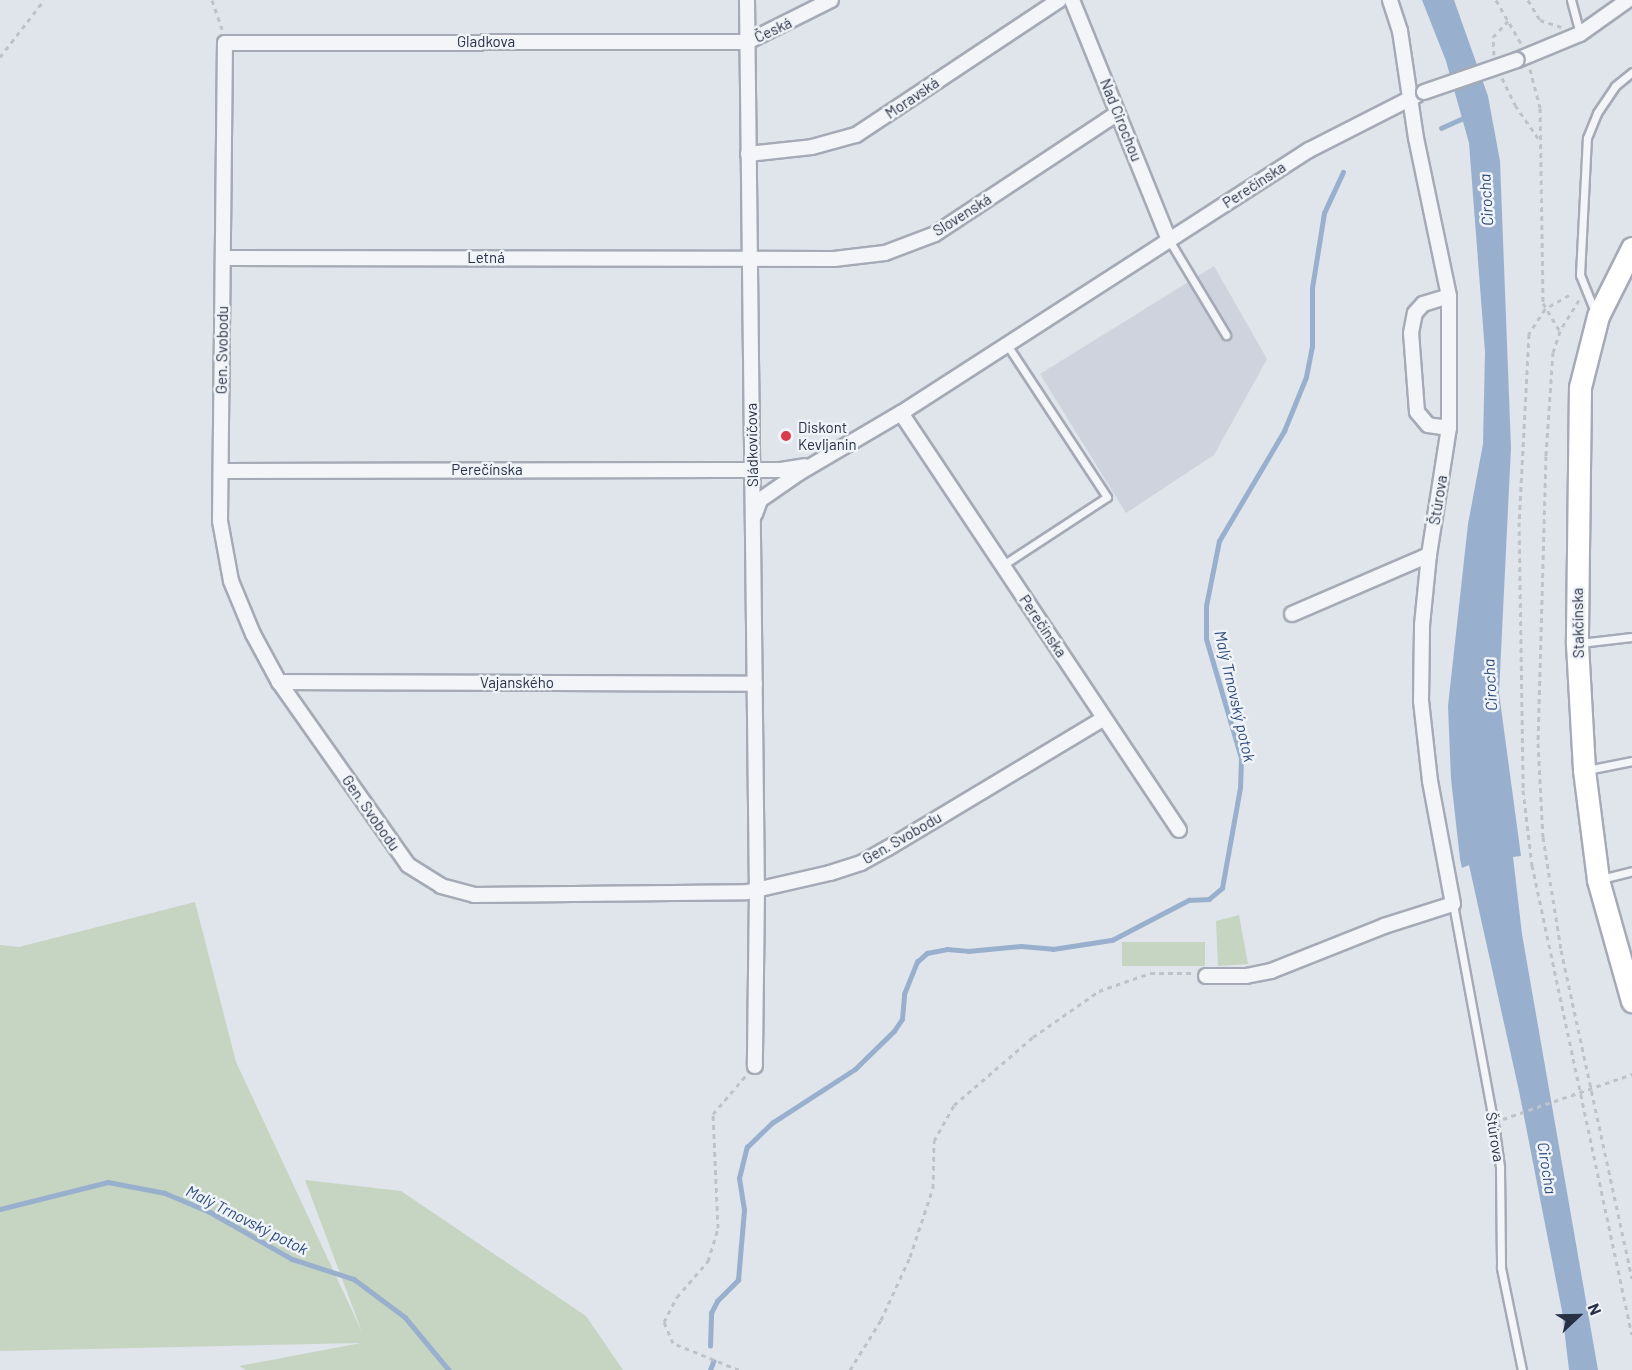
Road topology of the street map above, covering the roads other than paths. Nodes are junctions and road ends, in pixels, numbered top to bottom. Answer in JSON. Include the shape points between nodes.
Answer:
{"nodes":[{"id":1,"x":747,"y":0,"type":"edge"},
{"id":2,"x":831,"y":0,"type":"edge"},
{"id":3,"x":1059,"y":0,"type":"edge"},
{"id":4,"x":1072,"y":0,"type":"edge"},
{"id":5,"x":1390,"y":0,"type":"edge"},
{"id":6,"x":1570,"y":0,"type":"edge"},
{"id":7,"x":1628,"y":0,"type":"edge"},
{"id":8,"x":1580,"y":34,"type":"junction"},
{"id":9,"x":747,"y":42,"type":"junction"},
{"id":10,"x":225,"y":43,"type":"joint"},
{"id":11,"x":1632,"y":72,"type":"edge"},
{"id":12,"x":1410,"y":98,"type":"junction"},
{"id":13,"x":1118,"y":113,"type":"junction"},
{"id":14,"x":748,"y":154,"type":"junction"},
{"id":15,"x":1169,"y":240,"type":"junction"},
{"id":16,"x":1632,"y":248,"type":"edge"},
{"id":17,"x":223,"y":258,"type":"junction"},
{"id":18,"x":750,"y":258,"type":"junction"},
{"id":19,"x":1449,"y":296,"type":"junction"},
{"id":20,"x":1598,"y":316,"type":"junction"},
{"id":21,"x":1226,"y":335,"type":"dead end"},
{"id":22,"x":1007,"y":345,"type":"junction"},
{"id":23,"x":901,"y":413,"type":"junction"},
{"id":24,"x":1449,"y":428,"type":"junction"},
{"id":25,"x":752,"y":450,"type":"junction"},
{"id":26,"x":825,"y":461,"type":"junction"},
{"id":27,"x":752,"y":468,"type":"junction"},
{"id":28,"x":768,"y":469,"type":"junction"},
{"id":29,"x":221,"y":471,"type":"junction"},
{"id":30,"x":798,"y":482,"type":"junction"},
{"id":31,"x":777,"y":488,"type":"junction"},
{"id":32,"x":753,"y":519,"type":"junction"},
{"id":33,"x":1429,"y":555,"type":"junction"},
{"id":34,"x":1003,"y":566,"type":"junction"},
{"id":35,"x":1292,"y":614,"type":"dead end"},
{"id":36,"x":1632,"y":637,"type":"edge"},
{"id":37,"x":1578,"y":643,"type":"junction"},
{"id":38,"x":279,"y":682,"type":"junction"},
{"id":39,"x":755,"y":684,"type":"junction"},
{"id":40,"x":1104,"y":718,"type":"junction"},
{"id":41,"x":1632,"y":761,"type":"edge"},
{"id":42,"x":1584,"y":770,"type":"junction"},
{"id":43,"x":1179,"y":830,"type":"dead end"},
{"id":44,"x":1632,"y":871,"type":"edge"},
{"id":45,"x":1598,"y":880,"type":"junction"},
{"id":46,"x":757,"y":890,"type":"junction"},
{"id":47,"x":1453,"y":904,"type":"junction"},
{"id":48,"x":1206,"y":976,"type":"road end"},
{"id":49,"x":1632,"y":1001,"type":"edge"},
{"id":50,"x":755,"y":1066,"type":"road end"},
{"id":51,"x":1522,"y":1370,"type":"edge"}],
"edges":[{"from":1,"to":9,"type":"street","name":"Sládkovičova"},
{"from":2,"to":9,"type":"street","name":"Česká"},
{"from":3,"to":14,"type":"street","name":"Moravská","via":[[856,135],[813,147]]},
{"from":4,"to":13,"type":"street","name":"Nad Cirochou"},
{"from":5,"to":12,"type":"street","name":"Štúrova","via":[[1400,31]]},
{"from":6,"to":8,"type":"lane"},
{"from":7,"to":8,"type":"street","name":"Perečínska"},
{"from":8,"to":12,"type":"street","name":"Perečínska","bridge":true},
{"from":9,"to":10,"type":"street","name":"Gladkova"},
{"from":9,"to":14,"type":"street","name":"Sládkovičova"},
{"from":10,"to":17,"type":"street","name":"Gen. Svobodu"},
{"from":11,"to":20,"type":"lane","via":[[1615,86],[1597,113],[1587,138],[1580,275]]},
{"from":12,"to":15,"type":"street","name":"Perečínska","via":[[1309,150]]},
{"from":12,"to":19,"type":"street","name":"Štúrova"},
{"from":13,"to":15,"type":"street","name":"Nad Cirochou"},
{"from":13,"to":18,"type":"street","name":"Slovenská","via":[[935,234],[885,253],[834,259]]},
{"from":14,"to":18,"type":"street","name":"Sládkovičova"},
{"from":15,"to":21,"type":"lane"},
{"from":15,"to":22,"type":"street","name":"Perečínska"},
{"from":16,"to":20,"type":"main road","name":"Stakčínska"},
{"from":17,"to":18,"type":"street","name":"Letná"},
{"from":17,"to":29,"type":"street","name":"Gen. Svobodu"},
{"from":18,"to":25,"type":"street","name":"Sládkovičova"},
{"from":19,"to":24,"type":"street","name":"Štúrova"},
{"from":19,"to":24,"type":"street","via":[[1423,304],[1415,313],[1411,333],[1417,412],[1428,425]]},
{"from":20,"to":37,"type":"main road","name":"Stakčínska","via":[[1580,387]]},
{"from":22,"to":23,"type":"street","name":"Perečínska"},
{"from":22,"to":34,"type":"lane","via":[[1107,497]]},
{"from":23,"to":26,"type":"street","name":"Perečínska"},
{"from":23,"to":34,"type":"street","name":"Perečínska"},
{"from":24,"to":33,"type":"street","name":"Štúrova"},
{"from":25,"to":27,"type":"street","name":"Sládkovičova"},
{"from":25,"to":28,"type":"street","via":[[759,465]]},
{"from":26,"to":28,"type":"street","name":"Perečínska","via":[[795,469]]},
{"from":26,"to":30,"type":"street","name":"Perečínska"},
{"from":26,"to":31,"type":"street","name":"Perečínska"},
{"from":27,"to":28,"type":"street","name":"Perečínska"},
{"from":27,"to":29,"type":"street","name":"Perečínska"},
{"from":27,"to":31,"type":"street","via":[[758,481]]},
{"from":27,"to":32,"type":"street","name":"Sládkovičova"},
{"from":29,"to":38,"type":"street","name":"Gen. Svobodu","via":[[220,521],[231,581]]},
{"from":30,"to":31,"type":"street","name":"Perečínska"},
{"from":30,"to":32,"type":"street","name":"Perečínska","via":[[771,499]]},
{"from":31,"to":32,"type":"street","name":"Perečínska","via":[[760,500]]},
{"from":32,"to":39,"type":"street","name":"Sládkovičova"},
{"from":33,"to":35,"type":"street"},
{"from":33,"to":47,"type":"street","name":"Štúrova","via":[[1422,625],[1421,701],[1430,780]]},
{"from":34,"to":40,"type":"street","name":"Perečínska"},
{"from":36,"to":37,"type":"lane"},
{"from":37,"to":42,"type":"main road","name":"Stakčínska"},
{"from":38,"to":39,"type":"street","name":"Vajanského"},
{"from":38,"to":46,"type":"street","name":"Gen. Svobodu","via":[[408,865],[441,886],[474,895],[520,896]]},
{"from":39,"to":46,"type":"street","name":"Sládkovičova"},
{"from":40,"to":43,"type":"street","name":"Perečínska"},
{"from":40,"to":46,"type":"street","name":"Gen. Svobodu","via":[[861,863]]},
{"from":41,"to":42,"type":"lane"},
{"from":42,"to":45,"type":"main road","name":"Stakčínska"},
{"from":44,"to":45,"type":"lane"},
{"from":45,"to":49,"type":"main road","name":"Stakčínska"},
{"from":46,"to":50,"type":"street","name":"Sládkovičova"},
{"from":47,"to":48,"type":"street","via":[[1384,926],[1271,971],[1246,976]]},
{"from":47,"to":51,"type":"lane","name":"Štúrova","via":[[1500,1168],[1501,1268]]}]}
